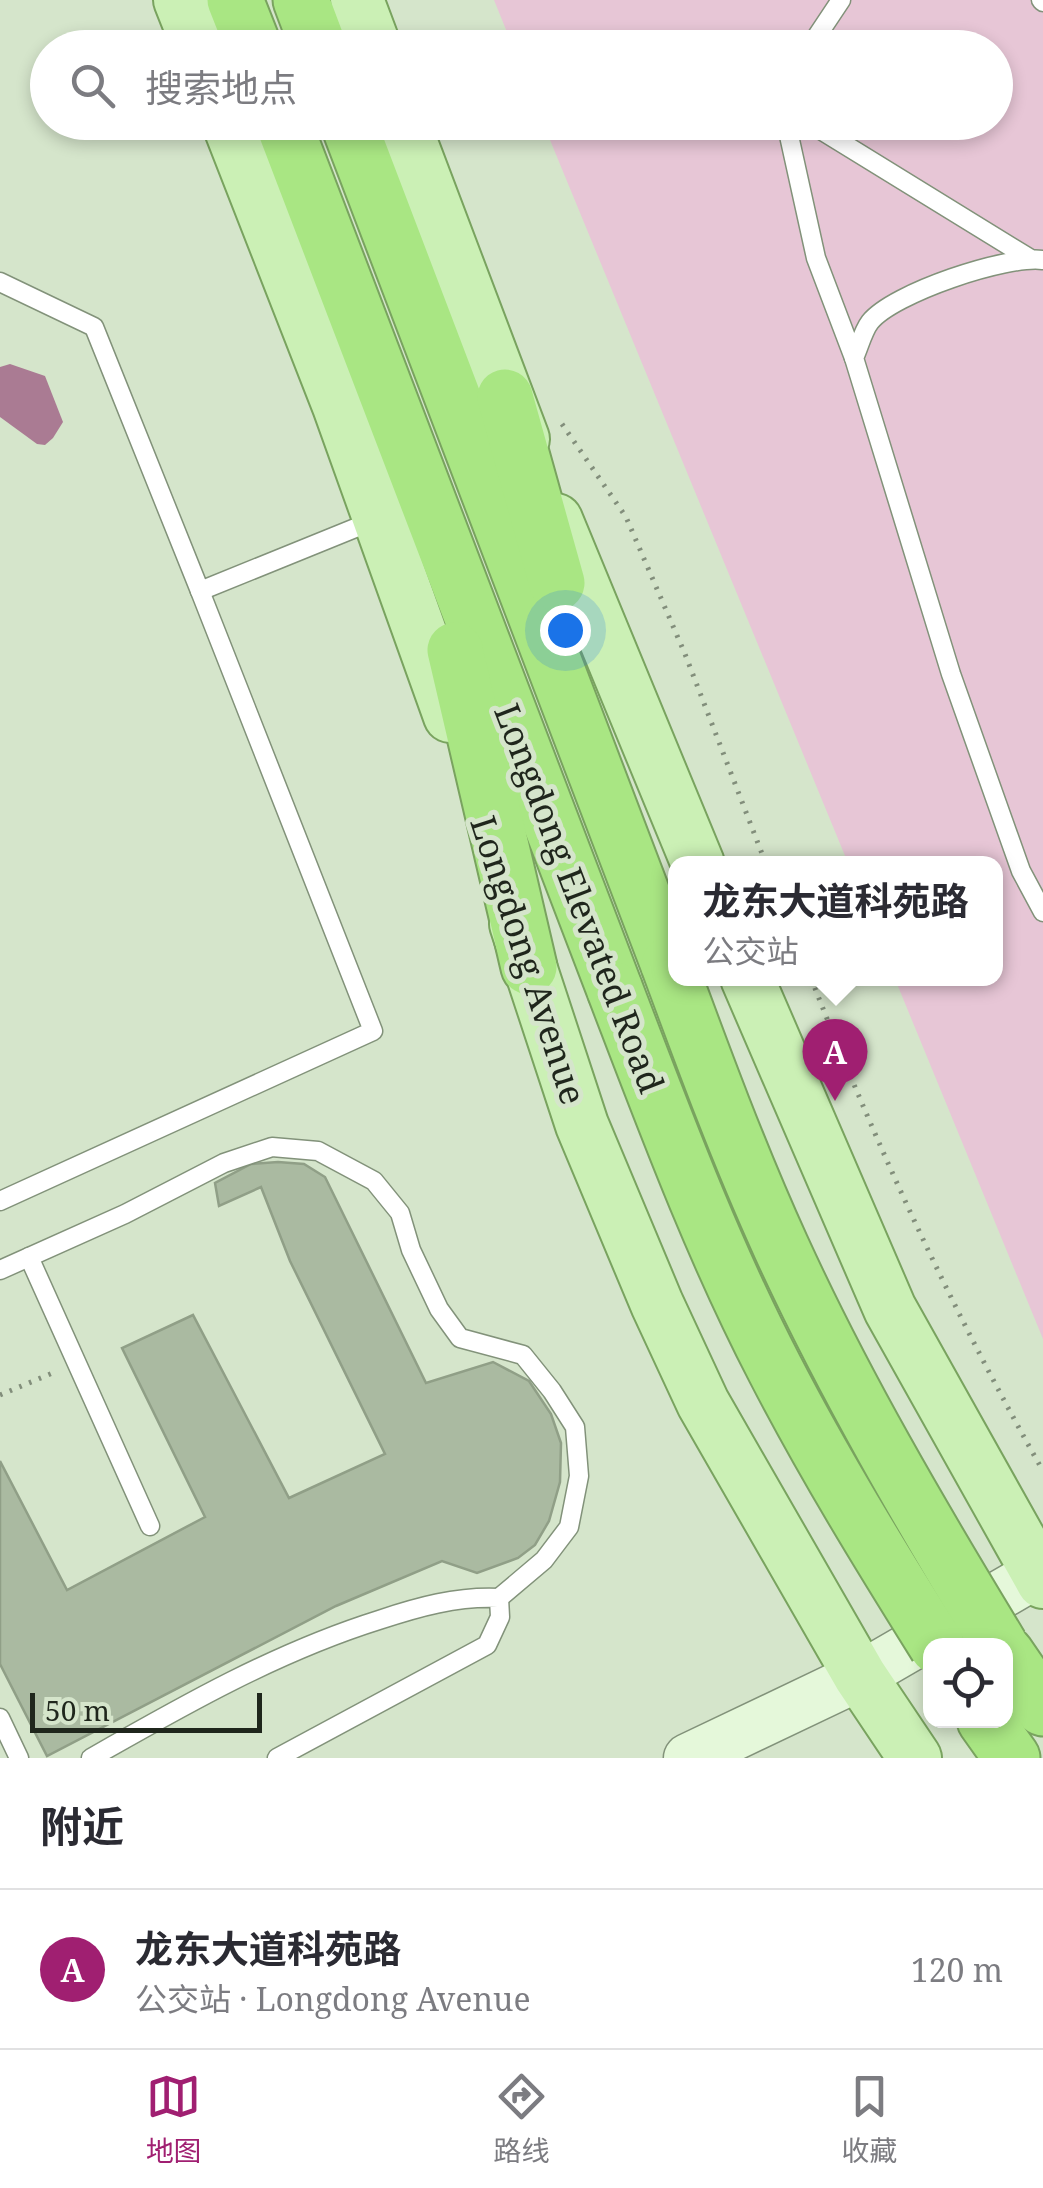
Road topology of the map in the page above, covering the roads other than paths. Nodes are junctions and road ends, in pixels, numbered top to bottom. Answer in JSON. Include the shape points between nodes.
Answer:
{"nodes":[{"id":1,"x":180,"y":0,"type":"edge"},
{"id":2,"x":236,"y":0,"type":"edge"},
{"id":3,"x":301,"y":0,"type":"edge"},
{"id":4,"x":357,"y":0,"type":"edge"},
{"id":5,"x":841,"y":0,"type":"edge"},
{"id":6,"x":192,"y":30,"type":"edge"},
{"id":7,"x":247,"y":30,"type":"edge"},
{"id":8,"x":312,"y":30,"type":"edge"},
{"id":9,"x":368,"y":30,"type":"edge"},
{"id":10,"x":821,"y":30,"type":"edge"},
{"id":11,"x":235,"y":140,"type":"edge"},
{"id":12,"x":290,"y":140,"type":"edge"},
{"id":13,"x":355,"y":140,"type":"edge"},
{"id":14,"x":410,"y":140,"type":"edge"},
{"id":15,"x":790,"y":140,"type":"edge"},
{"id":16,"x":838,"y":140,"type":"edge"},
{"id":17,"x":1036,"y":259,"type":"edge"},
{"id":18,"x":0,"y":282,"type":"edge"},
{"id":19,"x":854,"y":358,"type":"junction"},
{"id":20,"x":506,"y":397,"type":"junction"},
{"id":21,"x":405,"y":438,"type":"junction"},
{"id":22,"x":380,"y":518,"type":"junction"},
{"id":23,"x":200,"y":591,"type":"junction"},
{"id":24,"x":695,"y":856,"type":"edge"},
{"id":25,"x":645,"y":904,"type":"junction"},
{"id":26,"x":1043,"y":912,"type":"edge"},
{"id":27,"x":668,"y":962,"type":"edge"},
{"id":28,"x":530,"y":967,"type":"junction"},
{"id":29,"x":677,"y":986,"type":"edge"},
{"id":30,"x":750,"y":986,"type":"edge"},
{"id":31,"x":0,"y":1201,"type":"edge"},
{"id":32,"x":29,"y":1257,"type":"junction"},
{"id":33,"x":0,"y":1270,"type":"edge"},
{"id":34,"x":150,"y":1526,"type":"dead end"},
{"id":35,"x":1041,"y":1576,"type":"edge"},
{"id":36,"x":498,"y":1598,"type":"junction"},
{"id":37,"x":932,"y":1638,"type":"edge"},
{"id":38,"x":995,"y":1638,"type":"edge"},
{"id":39,"x":1013,"y":1664,"type":"edge"},
{"id":40,"x":860,"y":1676,"type":"junction"},
{"id":41,"x":1043,"y":1708,"type":"edge"},
{"id":42,"x":0,"y":1718,"type":"edge"},
{"id":43,"x":991,"y":1728,"type":"edge"},
{"id":44,"x":19,"y":1758,"type":"edge"},
{"id":45,"x":91,"y":1758,"type":"edge"},
{"id":46,"x":277,"y":1758,"type":"edge"},
{"id":47,"x":688,"y":1758,"type":"edge"},
{"id":48,"x":915,"y":1758,"type":"edge"},
{"id":49,"x":1012,"y":1758,"type":"edge"}],
"edges":[{"from":1,"to":6,"type":"main road"},
{"from":2,"to":7,"type":"highway"},
{"from":3,"to":8,"type":"highway"},
{"from":4,"to":9,"type":"main road"},
{"from":5,"to":10,"type":"lane"},
{"from":11,"to":22,"type":"main road","name":"Longdong Avenue"},
{"from":12,"to":21,"type":"highway","name":"Longdong Elevated Road"},
{"from":13,"to":25,"type":"highway","name":"Longdong Elevated Road"},
{"from":14,"to":20,"type":"main road"},
{"from":15,"to":19,"type":"lane","via":[[816,258]]},
{"from":16,"to":17,"type":"lane"},
{"from":17,"to":19,"type":"lane","via":[[976,270],[906,296],[870,322]]},
{"from":18,"to":23,"type":"lane","via":[[94,327]]},
{"from":19,"to":26,"type":"lane","via":[[951,674],[1021,871]]},
{"from":20,"to":24,"type":"main road"},
{"from":20,"to":25,"type":"highway"},
{"from":21,"to":28,"type":"highway"},
{"from":21,"to":37,"type":"highway","name":"Longdong Elevated Road","bridge":true,"via":[[729,1272],[822,1457]]},
{"from":22,"to":23,"type":"lane"},
{"from":22,"to":28,"type":"main road","name":"Longdong Avenue"},
{"from":23,"to":31,"type":"lane","via":[[372,1031]]},
{"from":25,"to":27,"type":"highway","name":"Longdong Elevated Road","bridge":true},
{"from":28,"to":40,"type":"main road","name":"Longdong Avenue","via":[[582,1124],[657,1304],[745,1480]]},
{"from":29,"to":38,"type":"highway","name":"Longdong Elevated Road","bridge":true,"via":[[779,1244],[826,1342]]},
{"from":30,"to":35,"type":"main road","via":[[890,1310]]},
{"from":32,"to":33,"type":"lane"},
{"from":32,"to":34,"type":"lane"},
{"from":32,"to":36,"type":"lane","via":[[224,1163],[272,1147],[318,1151],[374,1180],[400,1213],[439,1309],[460,1338],[523,1355],[575,1427],[579,1476],[568,1527],[544,1560]]},
{"from":35,"to":40,"type":"street"},
{"from":36,"to":45,"type":"lane","via":[[412,1610],[326,1636]]},
{"from":36,"to":46,"type":"lane","via":[[500,1617],[487,1645]]},
{"from":39,"to":41,"type":"highway"},
{"from":40,"to":47,"type":"street"},
{"from":40,"to":48,"type":"main road","name":"Longdong Avenue"},
{"from":42,"to":44,"type":"lane"},
{"from":43,"to":49,"type":"highway"}]}
